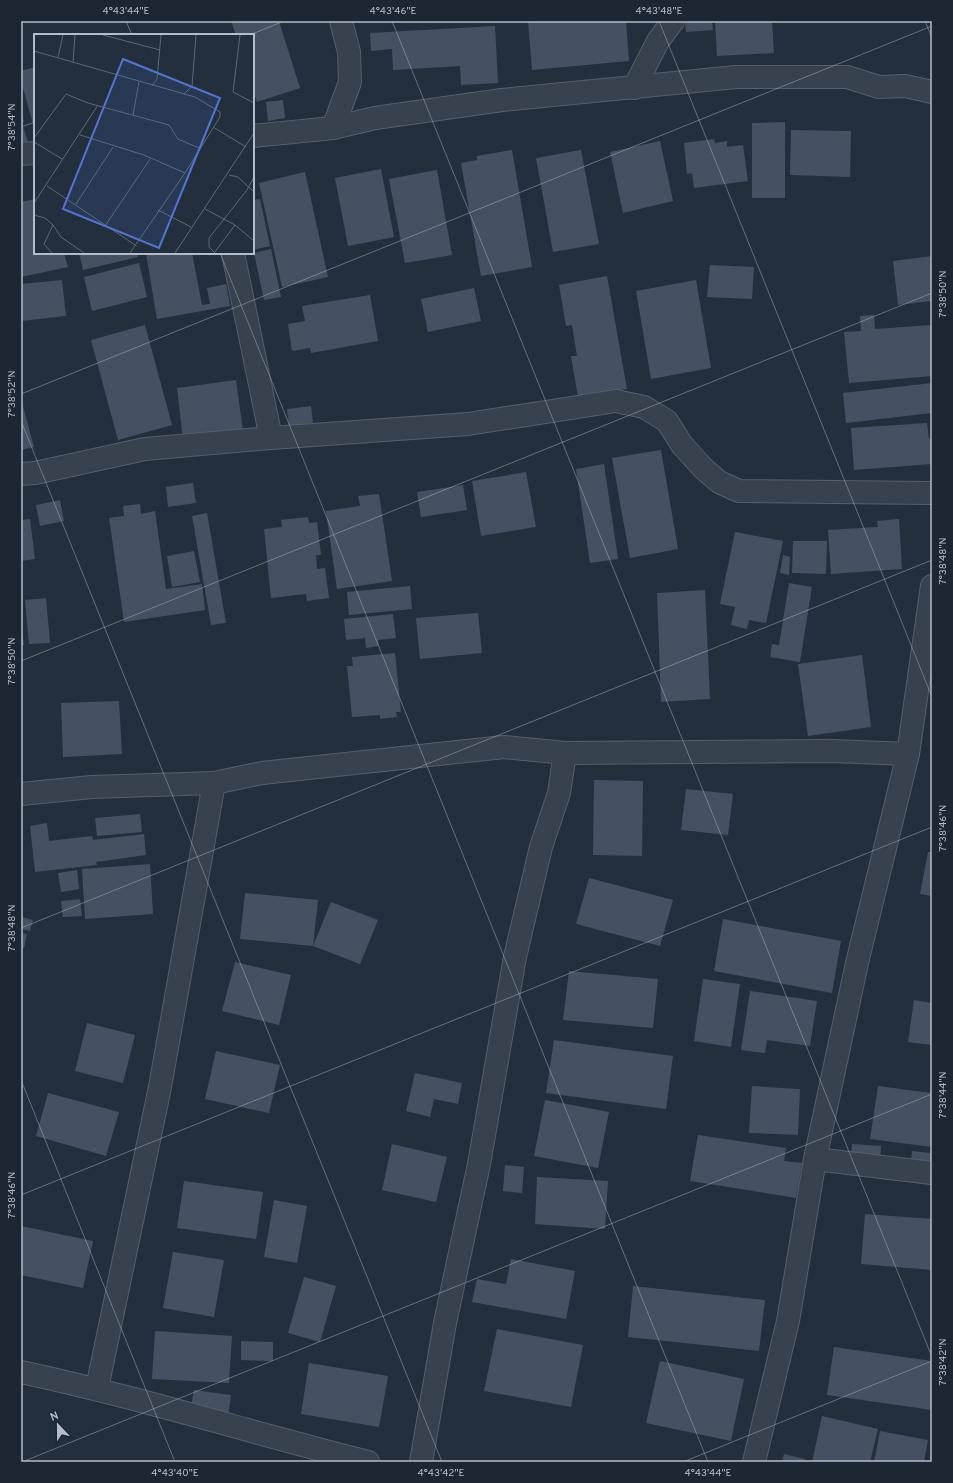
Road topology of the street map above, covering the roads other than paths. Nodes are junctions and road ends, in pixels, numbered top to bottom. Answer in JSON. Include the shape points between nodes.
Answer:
{"nodes":[{"id":1,"x":341,"y":21,"type":"edge"},
{"id":2,"x":672,"y":21,"type":"edge"},
{"id":3,"x":634,"y":88,"type":"junction"},
{"id":4,"x":932,"y":92,"type":"edge"},
{"id":5,"x":332,"y":128,"type":"junction"},
{"id":6,"x":254,"y":136,"type":"edge"},
{"id":7,"x":34,"y":153,"type":"edge"},
{"id":8,"x":21,"y":154,"type":"edge"},
{"id":9,"x":233,"y":254,"type":"edge"},
{"id":10,"x":271,"y":438,"type":"junction"},
{"id":11,"x":21,"y":474,"type":"edge"},
{"id":12,"x":932,"y":493,"type":"edge"},
{"id":13,"x":932,"y":586,"type":"edge"},
{"id":14,"x":564,"y":753,"type":"junction"},
{"id":15,"x":908,"y":754,"type":"junction"},
{"id":16,"x":214,"y":783,"type":"junction"},
{"id":17,"x":21,"y":794,"type":"edge"},
{"id":18,"x":815,"y":1159,"type":"junction"},
{"id":19,"x":932,"y":1173,"type":"edge"},
{"id":20,"x":21,"y":1372,"type":"edge"},
{"id":21,"x":97,"y":1388,"type":"junction"},
{"id":22,"x":368,"y":1462,"type":"edge"},
{"id":23,"x":421,"y":1462,"type":"edge"},
{"id":24,"x":754,"y":1462,"type":"edge"}],
"edges":[{"from":1,"to":5,"type":"street","via":[[349,52],[350,82]]},
{"from":2,"to":3,"type":"street","via":[[658,41]]},
{"from":3,"to":4,"type":"street","via":[[736,77],[847,77],[879,87],[905,86]]},
{"from":3,"to":5,"type":"street","via":[[502,100],[375,118]]},
{"from":5,"to":6,"type":"street"},
{"from":7,"to":8,"type":"street"},
{"from":9,"to":10,"type":"street"},
{"from":10,"to":11,"type":"street","via":[[145,449]]},
{"from":10,"to":12,"type":"street","via":[[468,424],[616,401],[644,406],[667,421],[682,445],[703,468],[719,482],[739,491]]},
{"from":13,"to":15,"type":"street"},
{"from":14,"to":15,"type":"street","via":[[833,751]]},
{"from":14,"to":16,"type":"street","via":[[504,747],[262,773]]},
{"from":14,"to":23,"type":"street","via":[[559,793],[541,847],[515,957],[479,1164],[444,1323]]},
{"from":15,"to":18,"type":"street","via":[[857,962]]},
{"from":16,"to":17,"type":"street"},
{"from":16,"to":21,"type":"street","via":[[160,1087]]},
{"from":18,"to":19,"type":"street"},
{"from":18,"to":24,"type":"street","via":[[788,1321]]},
{"from":20,"to":21,"type":"street"},
{"from":21,"to":22,"type":"street","via":[[272,1438]]}]}
